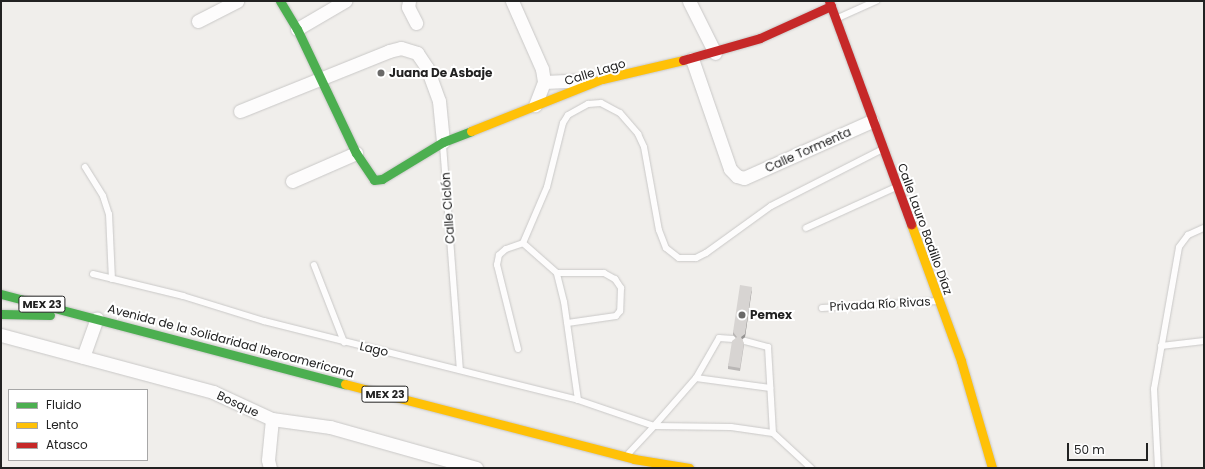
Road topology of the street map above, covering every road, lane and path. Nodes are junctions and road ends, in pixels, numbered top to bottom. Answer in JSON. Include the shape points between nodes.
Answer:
{"nodes":[{"id":1,"x":237,"y":1,"type":"edge"},
{"id":2,"x":280,"y":1,"type":"edge"},
{"id":3,"x":345,"y":1,"type":"edge"},
{"id":4,"x":409,"y":1,"type":"edge"},
{"id":5,"x":512,"y":1,"type":"edge"},
{"id":6,"x":689,"y":1,"type":"edge"},
{"id":7,"x":876,"y":1,"type":"edge"},
{"id":8,"x":830,"y":3,"type":"edge"},
{"id":9,"x":836,"y":19,"type":"junction"},
{"id":10,"x":198,"y":21,"type":"dead end"},
{"id":11,"x":416,"y":23,"type":"dead end"},
{"id":12,"x":298,"y":29,"type":"junction"},
{"id":13,"x":715,"y":53,"type":"junction"},
{"id":14,"x":692,"y":59,"type":"junction"},
{"id":15,"x":320,"y":78,"type":"junction"},
{"id":16,"x":602,"y":79,"type":"junction"},
{"id":17,"x":544,"y":82,"type":"junction"},
{"id":18,"x":535,"y":105,"type":"junction"},
{"id":19,"x":240,"y":111,"type":"dead end"},
{"id":20,"x":872,"y":121,"type":"junction"},
{"id":21,"x":443,"y":142,"type":"junction"},
{"id":22,"x":883,"y":149,"type":"junction"},
{"id":23,"x":356,"y":153,"type":"junction"},
{"id":24,"x":85,"y":167,"type":"dead end"},
{"id":25,"x":292,"y":181,"type":"dead end"},
{"id":26,"x":896,"y":187,"type":"junction"},
{"id":27,"x":806,"y":228,"type":"dead end"},
{"id":28,"x":1204,"y":228,"type":"edge"},
{"id":29,"x":523,"y":244,"type":"junction"},
{"id":30,"x":314,"y":265,"type":"dead end"},
{"id":31,"x":557,"y":273,"type":"junction"},
{"id":32,"x":94,"y":274,"type":"dead end"},
{"id":33,"x":112,"y":279,"type":"junction"},
{"id":34,"x":1,"y":294,"type":"edge"},
{"id":35,"x":939,"y":301,"type":"junction"},
{"id":36,"x":822,"y":308,"type":"dead end"},
{"id":37,"x":1,"y":314,"type":"edge"},
{"id":38,"x":83,"y":315,"type":"junction"},
{"id":39,"x":97,"y":318,"type":"junction"},
{"id":40,"x":568,"y":323,"type":"junction"},
{"id":41,"x":1,"y":335,"type":"edge"},
{"id":42,"x":733,"y":339,"type":"edge"},
{"id":43,"x":745,"y":341,"type":"edge"},
{"id":44,"x":344,"y":342,"type":"junction"},
{"id":45,"x":1204,"y":342,"type":"edge"},
{"id":46,"x":1161,"y":346,"type":"junction"},
{"id":47,"x":518,"y":349,"type":"dead end"},
{"id":48,"x":83,"y":357,"type":"junction"},
{"id":49,"x":460,"y":369,"type":"junction"},
{"id":50,"x":696,"y":378,"type":"junction"},
{"id":51,"x":770,"y":388,"type":"junction"},
{"id":52,"x":578,"y":400,"type":"junction"},
{"id":53,"x":272,"y":419,"type":"junction"},
{"id":54,"x":654,"y":426,"type":"junction"},
{"id":55,"x":773,"y":433,"type":"junction"},
{"id":56,"x":625,"y":457,"type":"junction"},
{"id":57,"x":270,"y":468,"type":"edge"},
{"id":58,"x":476,"y":468,"type":"edge"},
{"id":59,"x":688,"y":468,"type":"edge"},
{"id":60,"x":811,"y":468,"type":"edge"},
{"id":61,"x":992,"y":468,"type":"edge"},
{"id":62,"x":1158,"y":468,"type":"edge"}],
"edges":[{"from":1,"to":10,"type":"street"},
{"from":2,"to":12,"type":"main road"},
{"from":3,"to":12,"type":"street"},
{"from":4,"to":11,"type":"street","via":[[408,7]]},
{"from":5,"to":17,"type":"street","via":[[537,53]]},
{"from":6,"to":13,"type":"street"},
{"from":7,"to":9,"type":"lane"},
{"from":8,"to":9,"type":"main road","name":"Calle Lauro Badillo Díaz"},
{"from":8,"to":13,"type":"main road","name":"Calle Lago","via":[[798,23]]},
{"from":9,"to":20,"type":"main road","name":"Calle Lauro Badillo Díaz"},
{"from":12,"to":15,"type":"main road"},
{"from":13,"to":14,"type":"main road","name":"Calle Lago"},
{"from":14,"to":16,"type":"main road","name":"Calle Lago"},
{"from":14,"to":20,"type":"street","name":"Calle Tormenta","via":[[730,169],[744,178]]},
{"from":15,"to":19,"type":"street"},
{"from":15,"to":21,"type":"street","name":"Calle Ciclón","via":[[389,51],[401,48],[417,53],[427,68],[439,101]]},
{"from":15,"to":23,"type":"main road"},
{"from":16,"to":17,"type":"street"},
{"from":16,"to":18,"type":"main road","name":"Calle Lago"},
{"from":17,"to":18,"type":"street"},
{"from":18,"to":21,"type":"main road","name":"Calle Lago"},
{"from":20,"to":22,"type":"main road","name":"Calle Lauro Badillo Díaz"},
{"from":21,"to":23,"type":"main road","name":"Calle Lago","via":[[382,179],[374,180]]},
{"from":21,"to":49,"type":"lane","name":"Calle Ciclón"},
{"from":22,"to":26,"type":"main road","name":"Calle Lauro Badillo Díaz"},
{"from":22,"to":29,"type":"lane","via":[[771,206],[706,253],[696,258],[679,258],[666,248],[662,241],[644,147],[638,134],[620,113],[601,103],[588,104],[578,108],[563,123],[553,170]]},
{"from":23,"to":25,"type":"street"},
{"from":24,"to":33,"type":"lane","via":[[103,196],[109,214]]},
{"from":26,"to":27,"type":"lane"},
{"from":26,"to":35,"type":"main road","name":"Calle Lauro Badillo Díaz"},
{"from":28,"to":46,"type":"lane","via":[[1188,235],[1179,247]]},
{"from":29,"to":31,"type":"lane"},
{"from":29,"to":47,"type":"lane","via":[[506,249],[499,255],[497,265]]},
{"from":30,"to":44,"type":"lane"},
{"from":31,"to":40,"type":"lane"},
{"from":31,"to":40,"type":"lane","via":[[604,273],[615,279],[621,288],[620,311],[616,316]]},
{"from":32,"to":33,"type":"lane","name":"Lago"},
{"from":33,"to":44,"type":"lane","name":"Lago"},
{"from":34,"to":38,"type":"main road","name":"Avenida de la Solidaridad Iberoamericana","number":"MEX 23"},
{"from":35,"to":36,"type":"lane","name":"Privada Río Rivas"},
{"from":35,"to":61,"type":"main road","name":"Calle Lauro Badillo Díaz","via":[[961,361]]},
{"from":37,"to":38,"type":"main road"},
{"from":38,"to":39,"type":"main road","name":"Avenida de la Solidaridad Iberoamericana","number":"MEX 23"},
{"from":39,"to":48,"type":"street"},
{"from":39,"to":56,"type":"main road","name":"Avenida de la Solidaridad Iberoamericana","number":"MEX 23"},
{"from":40,"to":52,"type":"lane"},
{"from":41,"to":48,"type":"street","name":"Bosque"},
{"from":42,"to":50,"type":"lane","via":[[719,338]]},
{"from":43,"to":51,"type":"lane","via":[[768,346]]},
{"from":44,"to":49,"type":"lane","name":"Lago"},
{"from":45,"to":46,"type":"lane"},
{"from":46,"to":62,"type":"lane","via":[[1154,389]]},
{"from":48,"to":53,"type":"street","name":"Bosque","via":[[213,392]]},
{"from":49,"to":52,"type":"lane","name":"Lago"},
{"from":50,"to":51,"type":"lane"},
{"from":50,"to":54,"type":"lane"},
{"from":51,"to":55,"type":"lane"},
{"from":52,"to":54,"type":"lane","name":"Lago"},
{"from":53,"to":57,"type":"street","via":[[268,460]]},
{"from":53,"to":58,"type":"street","name":"Bosque","via":[[330,427]]},
{"from":54,"to":55,"type":"lane","via":[[698,425]]},
{"from":54,"to":56,"type":"lane"},
{"from":55,"to":60,"type":"lane"},
{"from":56,"to":59,"type":"main road","name":"Avenida de la Solidaridad Iberoamericana","number":"MEX 23"}]}
